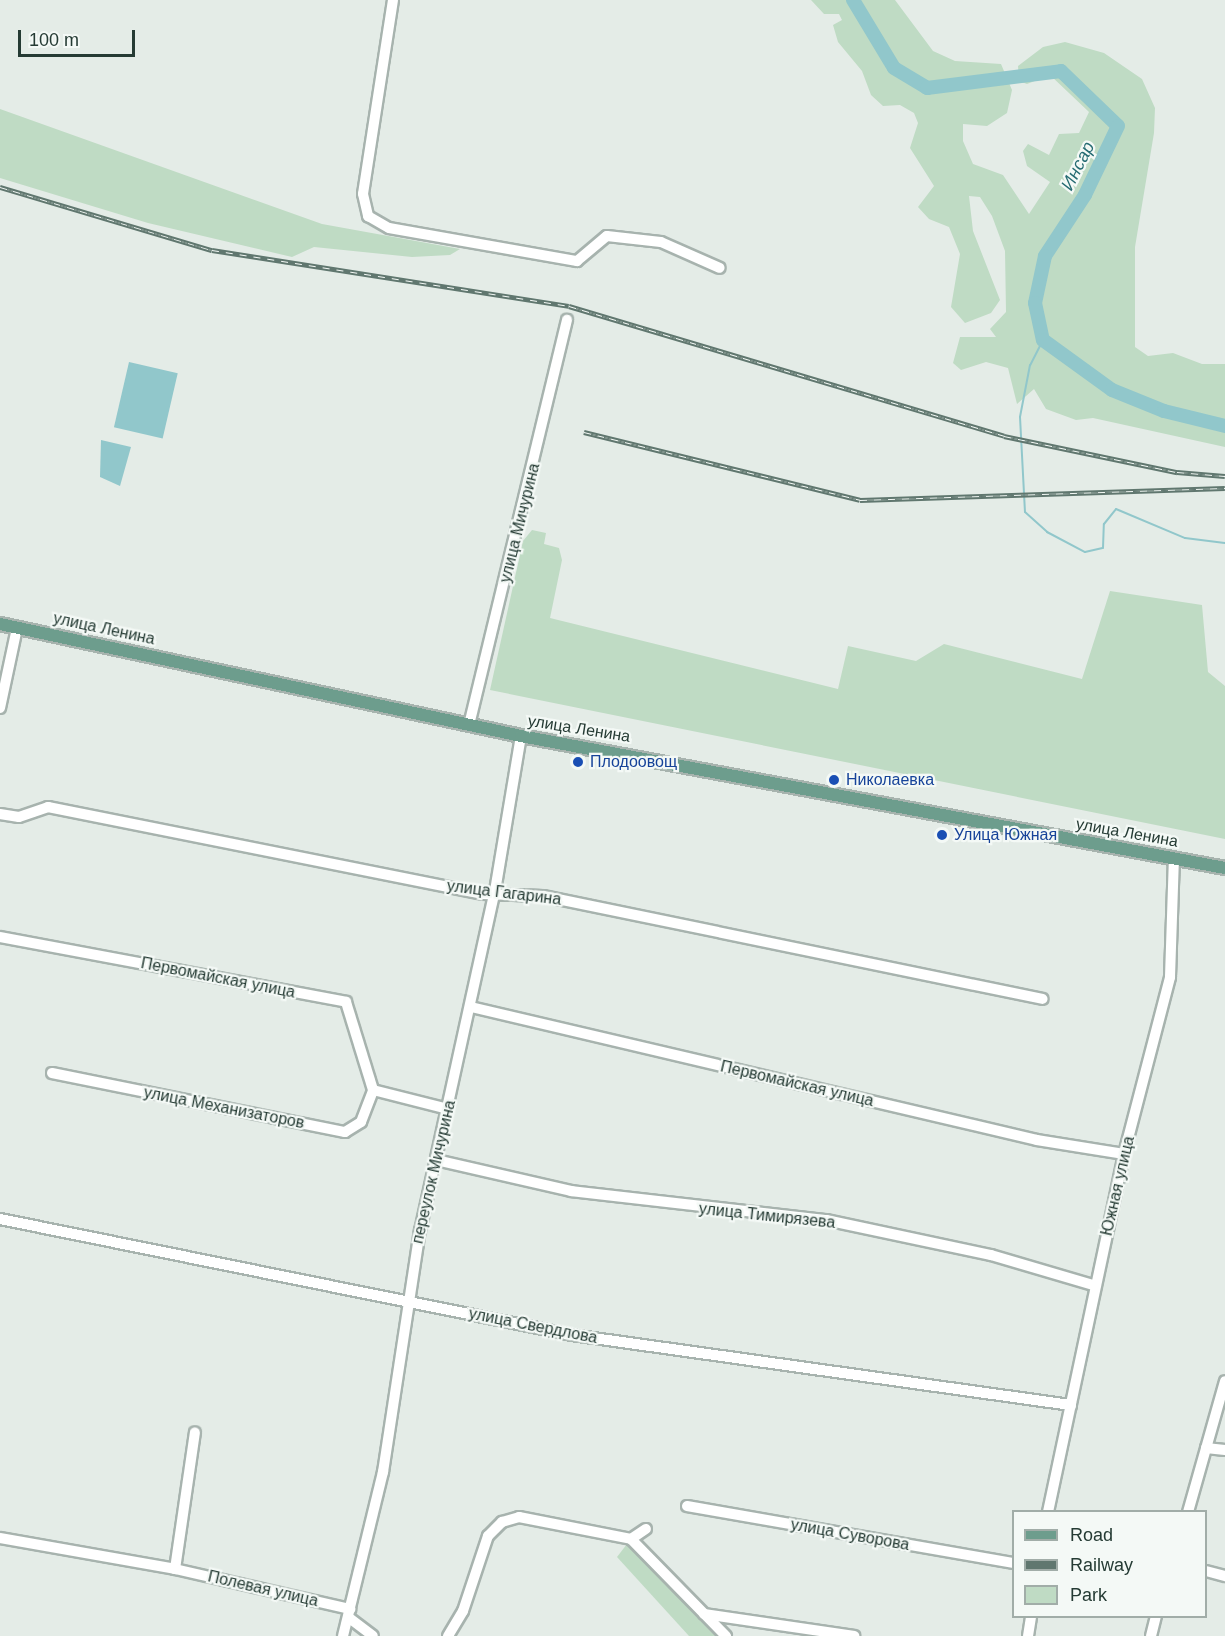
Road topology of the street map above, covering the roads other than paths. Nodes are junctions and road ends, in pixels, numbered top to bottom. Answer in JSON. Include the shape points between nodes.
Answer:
{"nodes":[{"id":1,"x":393,"y":0,"type":"edge"},
{"id":2,"x":720,"y":268,"type":"dead end"},
{"id":3,"x":567,"y":320,"type":"dead end"},
{"id":4,"x":0,"y":624,"type":"edge"},
{"id":5,"x":17,"y":628,"type":"junction"},
{"id":6,"x":0,"y":708,"type":"edge"},
{"id":7,"x":469,"y":725,"type":"junction"},
{"id":8,"x":520,"y":736,"type":"junction"},
{"id":9,"x":0,"y":814,"type":"edge"},
{"id":10,"x":1174,"y":859,"type":"junction"},
{"id":11,"x":1225,"y":859,"type":"edge"},
{"id":12,"x":1188,"y":861,"type":"junction"},
{"id":13,"x":1225,"y":868,"type":"edge"},
{"id":14,"x":1225,"y":877,"type":"edge"},
{"id":15,"x":495,"y":891,"type":"junction"},
{"id":16,"x":0,"y":937,"type":"edge"},
{"id":17,"x":1043,"y":999,"type":"dead end"},
{"id":18,"x":471,"y":1008,"type":"junction"},
{"id":19,"x":52,"y":1073,"type":"dead end"},
{"id":20,"x":373,"y":1090,"type":"junction"},
{"id":21,"x":448,"y":1109,"type":"junction"},
{"id":22,"x":1124,"y":1154,"type":"junction"},
{"id":23,"x":436,"y":1160,"type":"junction"},
{"id":24,"x":0,"y":1219,"type":"edge"},
{"id":25,"x":1096,"y":1286,"type":"junction"},
{"id":26,"x":408,"y":1300,"type":"junction"},
{"id":27,"x":1225,"y":1381,"type":"edge"},
{"id":28,"x":1071,"y":1404,"type":"junction"},
{"id":29,"x":195,"y":1432,"type":"dead end"},
{"id":30,"x":1206,"y":1448,"type":"junction"},
{"id":31,"x":1225,"y":1450,"type":"edge"},
{"id":32,"x":687,"y":1506,"type":"dead end"},
{"id":33,"x":1048,"y":1510,"type":"edge"},
{"id":34,"x":1189,"y":1510,"type":"edge"},
{"id":35,"x":646,"y":1529,"type":"dead end"},
{"id":36,"x":0,"y":1538,"type":"edge"},
{"id":37,"x":632,"y":1539,"type":"junction"},
{"id":38,"x":1012,"y":1563,"type":"edge"},
{"id":39,"x":176,"y":1569,"type":"junction"},
{"id":40,"x":1207,"y":1571,"type":"edge"},
{"id":41,"x":1225,"y":1576,"type":"edge"},
{"id":42,"x":349,"y":1613,"type":"junction"},
{"id":43,"x":704,"y":1614,"type":"junction"},
{"id":44,"x":1031,"y":1618,"type":"edge"},
{"id":45,"x":1156,"y":1618,"type":"edge"},
{"id":46,"x":343,"y":1636,"type":"edge"},
{"id":47,"x":373,"y":1636,"type":"edge"},
{"id":48,"x":448,"y":1636,"type":"edge"},
{"id":49,"x":726,"y":1636,"type":"edge"},
{"id":50,"x":854,"y":1636,"type":"edge"},
{"id":51,"x":1028,"y":1636,"type":"edge"},
{"id":52,"x":1150,"y":1636,"type":"edge"}],
"edges":[{"from":1,"to":2,"type":"street","via":[[363,194],[368,216],[389,228],[577,261],[607,236],[661,242]]},
{"from":3,"to":7,"type":"street","name":"улица Мичурина"},
{"from":4,"to":5,"type":"main road","name":"улица Ленина"},
{"from":5,"to":6,"type":"street"},
{"from":5,"to":7,"type":"main road","name":"улица Ленина"},
{"from":7,"to":8,"type":"main road","name":"улица Ленина"},
{"from":8,"to":10,"type":"main road","name":"улица Ленина"},
{"from":8,"to":15,"type":"street","name":"переулок Мичурина"},
{"from":9,"to":15,"type":"street","name":"улица Гагарина","via":[[19,817],[48,807],[483,894]]},
{"from":10,"to":12,"type":"main road","name":"улица Ленина"},
{"from":10,"to":22,"type":"street","name":"Южная улица","via":[[1170,977]]},
{"from":11,"to":12,"type":"main road"},
{"from":12,"to":13,"type":"main road","name":"улица Ленина"},
{"from":12,"to":14,"type":"main road"},
{"from":15,"to":17,"type":"street","name":"улица Гагарина","via":[[543,896]]},
{"from":15,"to":18,"type":"street","name":"переулок Мичурина"},
{"from":16,"to":20,"type":"street","name":"Первомайская улица","via":[[346,1002]]},
{"from":18,"to":21,"type":"street","name":"переулок Мичурина"},
{"from":18,"to":22,"type":"street","name":"Первомайская улица","via":[[1037,1140]]},
{"from":19,"to":20,"type":"street","name":"улица Механизаторов","via":[[345,1132],[361,1122]]},
{"from":20,"to":21,"type":"street"},
{"from":21,"to":23,"type":"street","name":"переулок Мичурина"},
{"from":22,"to":25,"type":"street","name":"Южная улица"},
{"from":23,"to":25,"type":"street","name":"улица Тимирязева","via":[[571,1191],[826,1220],[991,1255]]},
{"from":23,"to":26,"type":"street","name":"переулок Мичурина"},
{"from":24,"to":26,"type":"street","name":"улица Свердлова"},
{"from":25,"to":28,"type":"street","name":"Южная улица"},
{"from":26,"to":28,"type":"street","name":"улица Свердлова","via":[[572,1335]]},
{"from":26,"to":42,"type":"street","name":"переулок Мичурина","via":[[383,1472]]},
{"from":27,"to":30,"type":"street"},
{"from":28,"to":33,"type":"street","name":"Южная улица"},
{"from":29,"to":39,"type":"street"},
{"from":30,"to":31,"type":"street"},
{"from":30,"to":34,"type":"street"},
{"from":32,"to":38,"type":"street","name":"улица Суворова"},
{"from":35,"to":37,"type":"street"},
{"from":36,"to":39,"type":"street","name":"Полевая улица"},
{"from":37,"to":43,"type":"street"},
{"from":37,"to":48,"type":"street","via":[[600,1536],[535,1518],[502,1522],[482,1548],[463,1611]]},
{"from":39,"to":42,"type":"street","name":"Полевая улица"},
{"from":40,"to":41,"type":"street"},
{"from":42,"to":46,"type":"street"},
{"from":42,"to":47,"type":"street"},
{"from":43,"to":49,"type":"street"},
{"from":43,"to":50,"type":"street"},
{"from":44,"to":51,"type":"street"},
{"from":45,"to":52,"type":"street"}]}
